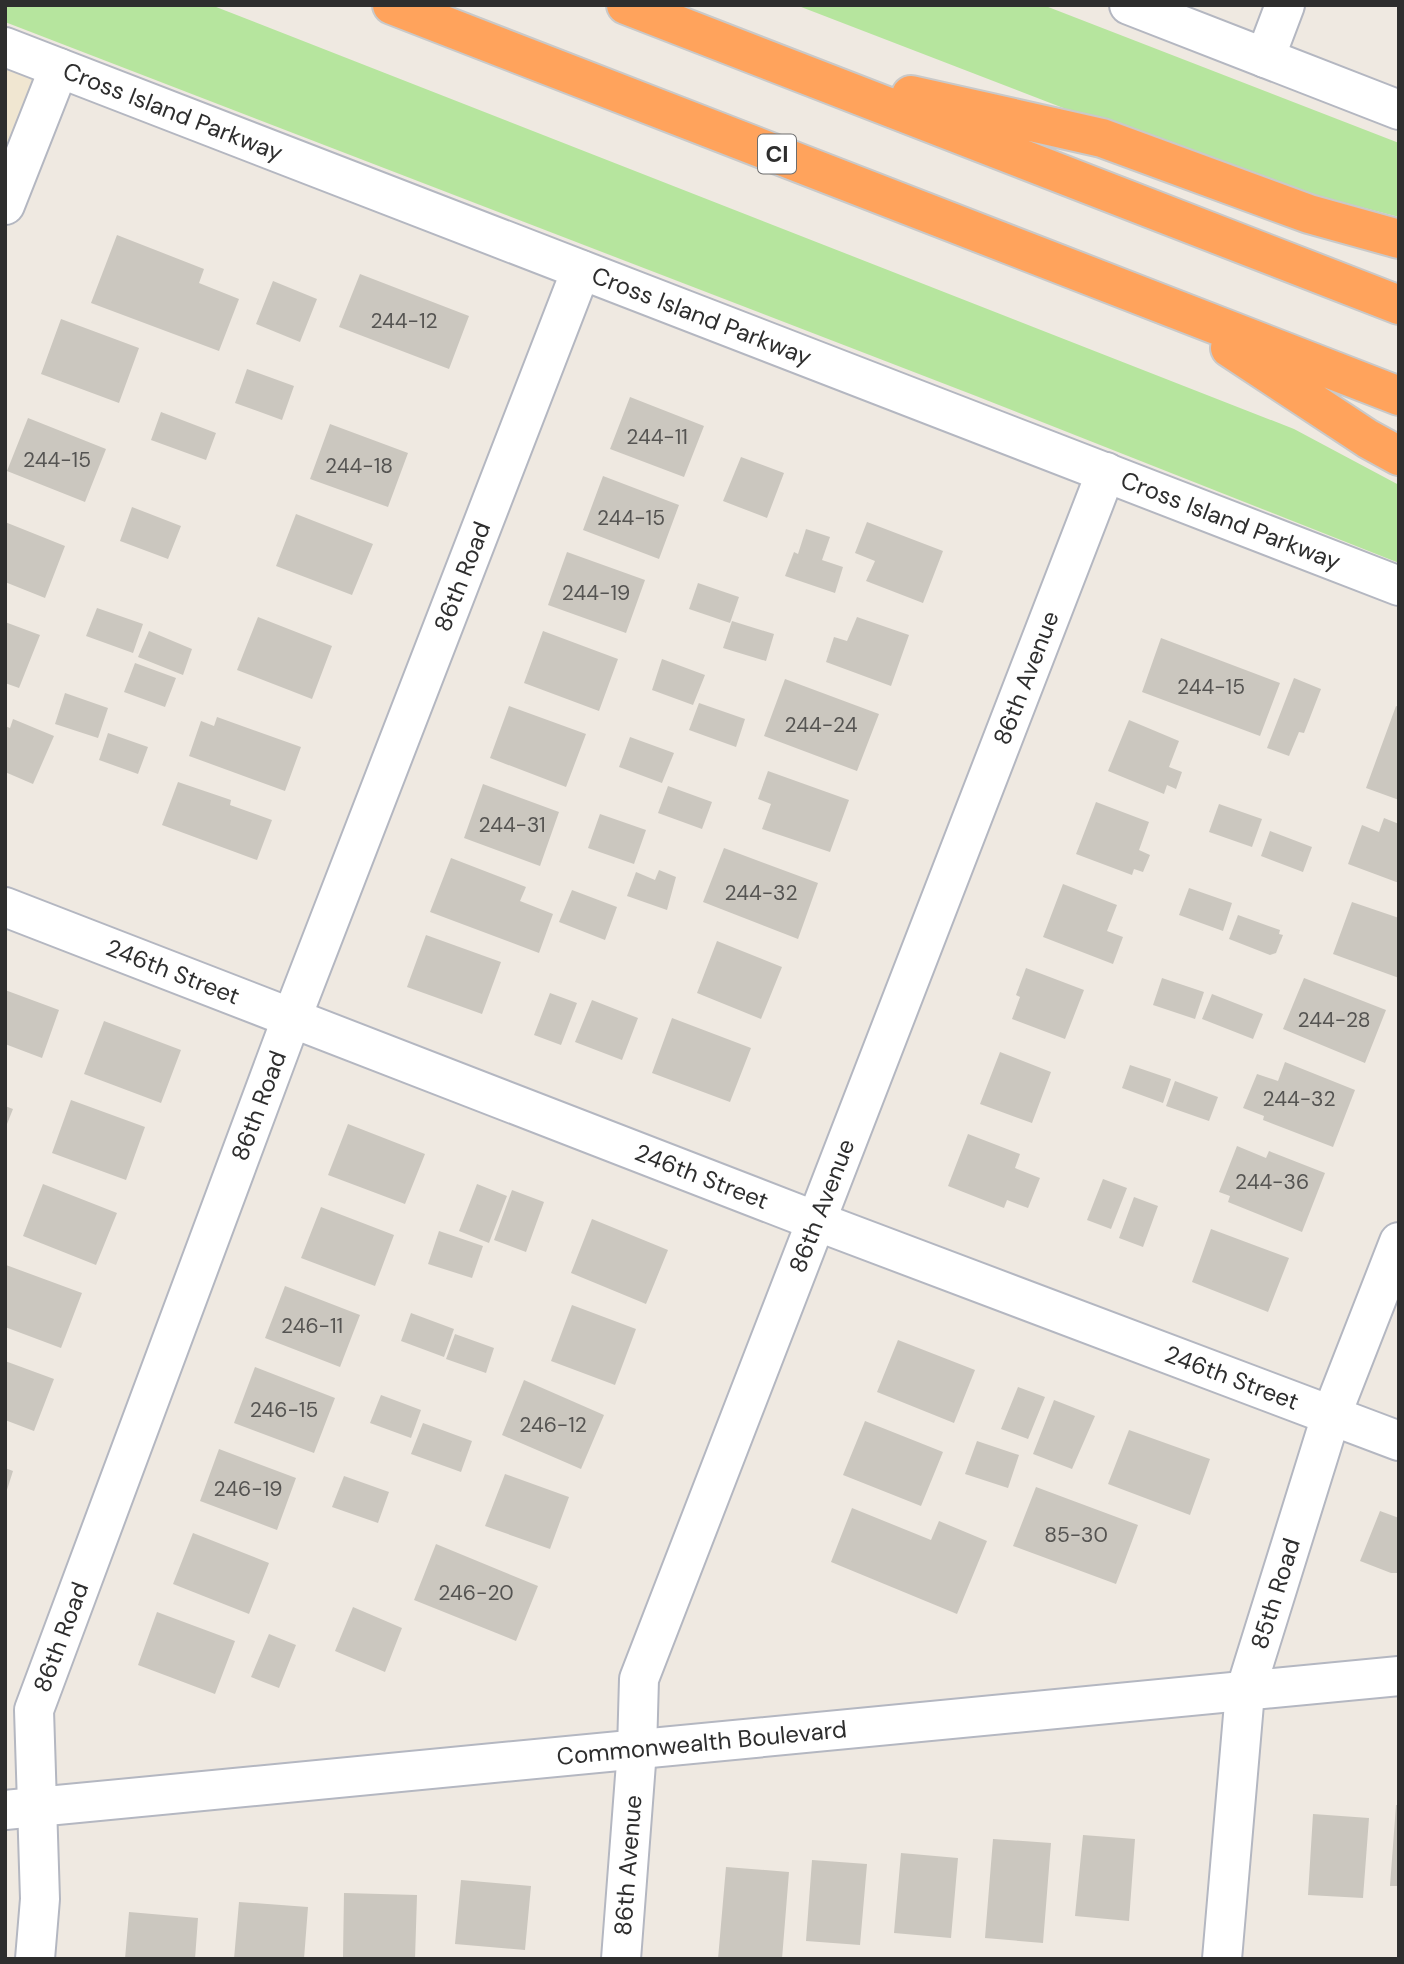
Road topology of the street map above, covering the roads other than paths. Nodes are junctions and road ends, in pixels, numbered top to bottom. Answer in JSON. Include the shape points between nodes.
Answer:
{"nodes":[{"id":1,"x":392,"y":5,"type":"edge"},
{"id":2,"x":626,"y":5,"type":"edge"},
{"id":3,"x":1129,"y":5,"type":"edge"},
{"id":4,"x":1285,"y":5,"type":"edge"},
{"id":5,"x":5,"y":47,"type":"edge"},
{"id":6,"x":1265,"y":58,"type":"junction"},
{"id":7,"x":779,"y":65,"type":"junction"},
{"id":8,"x":59,"y":68,"type":"junction"},
{"id":9,"x":1399,"y":110,"type":"edge"},
{"id":10,"x":5,"y":205,"type":"edge"},
{"id":11,"x":1399,"y":239,"type":"edge"},
{"id":12,"x":581,"y":270,"type":"junction"},
{"id":13,"x":1161,"y":303,"type":"junction"},
{"id":14,"x":1399,"y":305,"type":"edge"},
{"id":15,"x":1399,"y":396,"type":"edge"},
{"id":16,"x":1399,"y":456,"type":"edge"},
{"id":17,"x":1105,"y":472,"type":"junction"},
{"id":18,"x":1399,"y":586,"type":"edge"},
{"id":19,"x":5,"y":907,"type":"edge"},
{"id":20,"x":292,"y":1017,"type":"junction"},
{"id":21,"x":816,"y":1221,"type":"junction"},
{"id":22,"x":1399,"y":1242,"type":"edge"},
{"id":23,"x":1331,"y":1416,"type":"junction"},
{"id":24,"x":1399,"y":1441,"type":"edge"},
{"id":25,"x":1399,"y":1676,"type":"edge"},
{"id":26,"x":1245,"y":1692,"type":"junction"},
{"id":27,"x":637,"y":1750,"type":"junction"},
{"id":28,"x":21,"y":1808,"type":"edge"},
{"id":29,"x":35,"y":1959,"type":"edge"},
{"id":30,"x":621,"y":1959,"type":"edge"},
{"id":31,"x":1222,"y":1959,"type":"edge"}],
"edges":[{"from":1,"to":13,"type":"highway","number":"CI"},
{"from":2,"to":7,"type":"highway"},
{"from":3,"to":6,"type":"street"},
{"from":4,"to":6,"type":"street"},
{"from":5,"to":8,"type":"street","name":"Cross Island Parkway"},
{"from":6,"to":9,"type":"street"},
{"from":7,"to":11,"type":"highway","via":[[1102,138],[1309,215]]},
{"from":7,"to":14,"type":"highway"},
{"from":8,"to":10,"type":"street"},
{"from":8,"to":12,"type":"street","name":"Cross Island Parkway"},
{"from":12,"to":17,"type":"street","name":"Cross Island Parkway"},
{"from":12,"to":20,"type":"street","name":"86th Road"},
{"from":13,"to":15,"type":"highway","number":"CI"},
{"from":13,"to":16,"type":"highway"},
{"from":17,"to":18,"type":"street","name":"Cross Island Parkway"},
{"from":17,"to":21,"type":"street","name":"86th Avenue"},
{"from":19,"to":20,"type":"street","name":"246th Street"},
{"from":20,"to":21,"type":"street","name":"246th Street"},
{"from":20,"to":28,"type":"street","name":"86th Road","via":[[34,1710]]},
{"from":21,"to":23,"type":"street","name":"246th Street"},
{"from":21,"to":27,"type":"street","name":"86th Avenue","via":[[639,1679]]},
{"from":22,"to":23,"type":"street","name":"85th Road"},
{"from":23,"to":24,"type":"street","name":"246th Street"},
{"from":23,"to":26,"type":"street","name":"85th Road"},
{"from":25,"to":26,"type":"street","name":"Commonwealth Boulevard"},
{"from":26,"to":27,"type":"street","name":"Commonwealth Boulevard"},
{"from":26,"to":31,"type":"street","name":"85th Road"},
{"from":27,"to":28,"type":"street","name":"Commonwealth Boulevard"},
{"from":27,"to":30,"type":"street","name":"86th Avenue"},
{"from":28,"to":29,"type":"street","name":"86th Road","via":[[40,1899]]}]}
